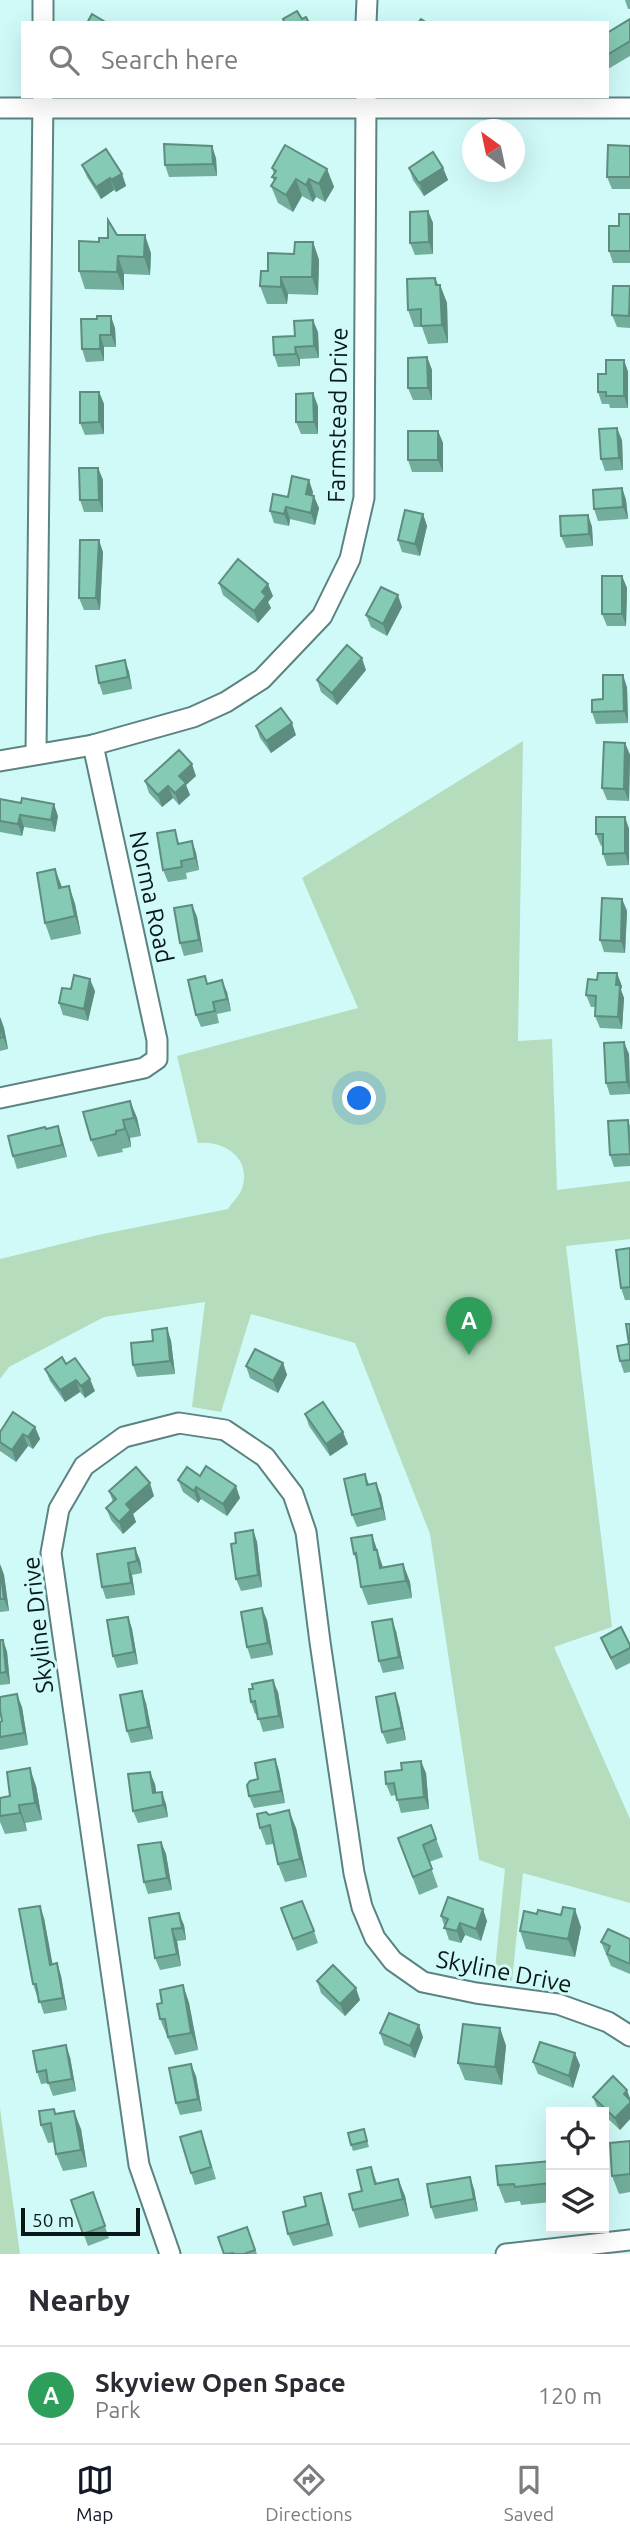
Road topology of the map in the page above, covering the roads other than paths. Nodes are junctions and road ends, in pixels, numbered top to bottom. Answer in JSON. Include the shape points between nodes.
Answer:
{"nodes":[{"id":1,"x":43,"y":0,"type":"edge"},
{"id":2,"x":366,"y":0,"type":"edge"},
{"id":3,"x":43,"y":21,"type":"edge"},
{"id":4,"x":366,"y":21,"type":"edge"},
{"id":5,"x":43,"y":102,"type":"edge"},
{"id":6,"x":366,"y":103,"type":"edge"},
{"id":7,"x":0,"y":108,"type":"edge"},
{"id":8,"x":630,"y":108,"type":"edge"},
{"id":9,"x":93,"y":745,"type":"junction"},
{"id":10,"x":36,"y":753,"type":"junction"},
{"id":11,"x":0,"y":761,"type":"edge"},
{"id":12,"x":0,"y":1098,"type":"edge"},
{"id":13,"x":630,"y":2036,"type":"edge"},
{"id":14,"x":630,"y":2240,"type":"edge"},
{"id":15,"x":170,"y":2254,"type":"edge"},
{"id":16,"x":506,"y":2254,"type":"edge"}],
"edges":[{"from":1,"to":3,"type":"street"},
{"from":2,"to":4,"type":"street"},
{"from":5,"to":6,"type":"street"},
{"from":5,"to":7,"type":"street"},
{"from":5,"to":10,"type":"street"},
{"from":6,"to":8,"type":"street"},
{"from":6,"to":9,"type":"street","name":"Farmstead Drive","via":[[364,498],[350,559],[322,616],[262,679],[192,717]]},
{"from":9,"to":10,"type":"street","name":"Farmstead Drive"},
{"from":9,"to":12,"type":"street","name":"Norma Road","via":[[157,1040],[157,1059],[144,1068]]},
{"from":10,"to":11,"type":"street","name":"Farmstead Drive"},
{"from":13,"to":15,"type":"street","name":"Skyline Drive","via":[[608,2022],[558,2004],[423,1982],[393,1961],[375,1938],[354,1873],[306,1532],[293,1494],[265,1457],[225,1430],[179,1423],[124,1437],[84,1466],[59,1509],[51,1553],[139,2165]]},
{"from":14,"to":16,"type":"street"}]}
